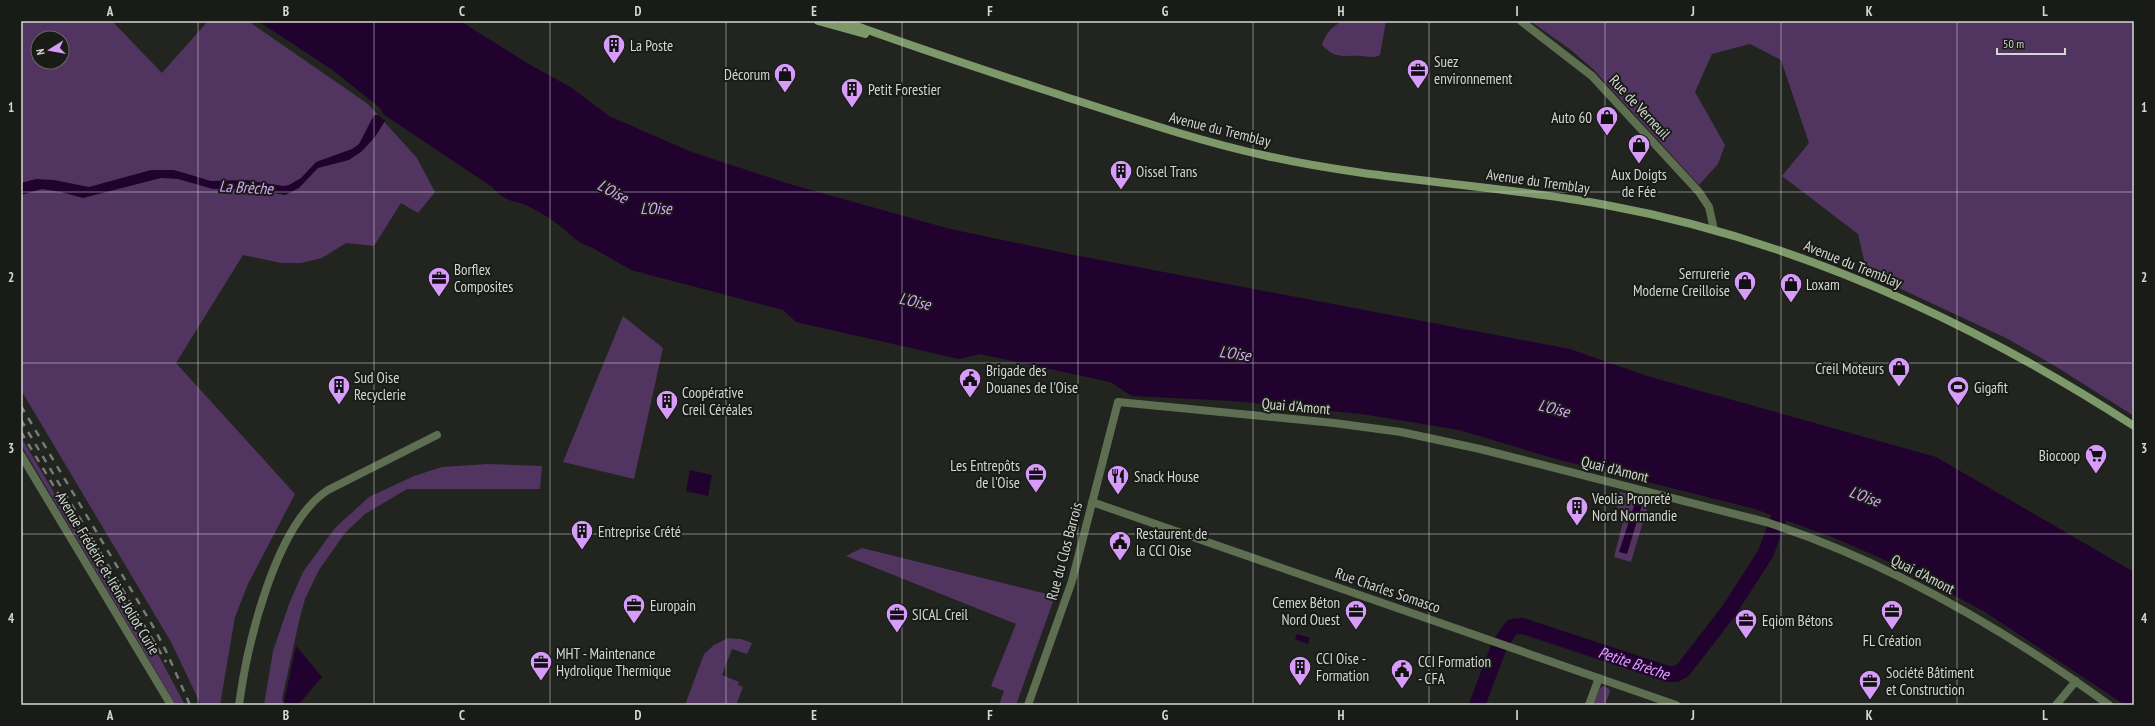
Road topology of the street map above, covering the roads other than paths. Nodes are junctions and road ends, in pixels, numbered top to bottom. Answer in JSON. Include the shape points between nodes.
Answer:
{"nodes":[{"id":1,"x":818,"y":21,"type":"edge"},
{"id":2,"x":843,"y":21,"type":"edge"},
{"id":3,"x":1521,"y":21,"type":"edge"},
{"id":4,"x":908,"y":45,"type":"junction"},
{"id":5,"x":1714,"y":230,"type":"junction"},
{"id":6,"x":1118,"y":402,"type":"joint"},
{"id":7,"x":2134,"y":426,"type":"edge"},
{"id":8,"x":437,"y":435,"type":"dead end"},
{"id":9,"x":21,"y":455,"type":"edge"},
{"id":10,"x":1092,"y":502,"type":"junction"},
{"id":11,"x":1599,"y":678,"type":"junction"},
{"id":12,"x":2076,"y":681,"type":"junction"},
{"id":13,"x":171,"y":705,"type":"edge"},
{"id":14,"x":239,"y":705,"type":"edge"},
{"id":15,"x":1028,"y":705,"type":"edge"},
{"id":16,"x":1589,"y":705,"type":"edge"},
{"id":17,"x":1676,"y":705,"type":"edge"},
{"id":18,"x":2056,"y":705,"type":"edge"},
{"id":19,"x":2109,"y":705,"type":"edge"}],
"edges":[{"from":1,"to":4,"type":"main road","name":"Avenue du Tremblay"},
{"from":2,"to":4,"type":"main road","name":"Avenue du Tremblay"},
{"from":3,"to":5,"type":"street","name":"Rue de Verneuil","via":[[1571,58],[1606,91],[1699,192],[1709,207]]},
{"from":4,"to":5,"type":"main road","name":"Avenue du Tremblay","via":[[1156,127],[1227,147],[1359,173],[1518,191],[1588,202],[1648,213]]},
{"from":5,"to":7,"type":"main road","name":"Avenue du Tremblay","via":[[1839,271],[1936,313],[2029,361]]},
{"from":6,"to":10,"type":"street","name":"Rue du Clos Barrois"},
{"from":6,"to":12,"type":"street","name":"Quai d'Amont","via":[[1338,423],[1401,432],[1487,451],[1766,522],[1869,563],[1934,594]]},
{"from":8,"to":14,"type":"street","via":[[328,490],[316,498],[304,513],[284,547],[263,599],[251,642]]},
{"from":9,"to":13,"type":"street","name":"Avenue Frédéric et Irène Joliot Curie"},
{"from":10,"to":11,"type":"street","name":"Rue Charles Somasco"},
{"from":10,"to":15,"type":"street","name":"Rue du Clos Barrois","via":[[1069,592]]},
{"from":11,"to":16,"type":"street"},
{"from":11,"to":17,"type":"street","name":"Rue Charles Somasco"},
{"from":12,"to":18,"type":"street"},
{"from":12,"to":19,"type":"street","name":"Quai d'Amont"}]}
